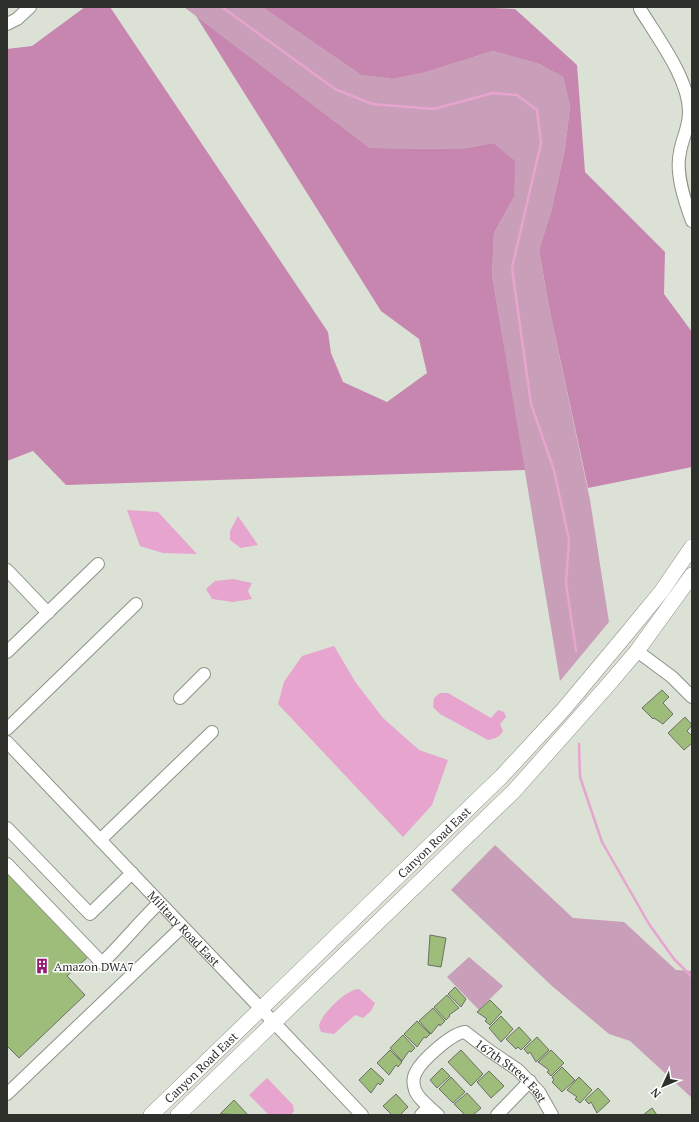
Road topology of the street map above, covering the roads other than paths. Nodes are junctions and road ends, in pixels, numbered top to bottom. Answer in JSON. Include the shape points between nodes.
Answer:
{"nodes":[{"id":1,"x":30,"y":7,"type":"edge"},
{"id":2,"x":640,"y":9,"type":"dead end"},
{"id":3,"x":7,"y":24,"type":"edge"},
{"id":4,"x":692,"y":221,"type":"edge"},
{"id":5,"x":692,"y":547,"type":"edge"},
{"id":6,"x":98,"y":564,"type":"dead end"},
{"id":7,"x":7,"y":570,"type":"edge"},
{"id":8,"x":692,"y":575,"type":"edge"},
{"id":9,"x":661,"y":592,"type":"junction"},
{"id":10,"x":136,"y":604,"type":"dead end"},
{"id":11,"x":48,"y":613,"type":"junction"},
{"id":12,"x":637,"y":650,"type":"junction"},
{"id":13,"x":7,"y":652,"type":"edge"},
{"id":14,"x":204,"y":674,"type":"dead end"},
{"id":15,"x":692,"y":696,"type":"edge"},
{"id":16,"x":180,"y":698,"type":"dead end"},
{"id":17,"x":7,"y":729,"type":"edge"},
{"id":18,"x":212,"y":732,"type":"dead end"},
{"id":19,"x":7,"y":742,"type":"edge"},
{"id":20,"x":7,"y":828,"type":"edge"},
{"id":21,"x":100,"y":840,"type":"junction"},
{"id":22,"x":7,"y":864,"type":"edge"},
{"id":23,"x":132,"y":873,"type":"junction"},
{"id":24,"x":159,"y":903,"type":"junction"},
{"id":25,"x":182,"y":927,"type":"junction"},
{"id":26,"x":260,"y":1009,"type":"junction"},
{"id":27,"x":274,"y":1024,"type":"junction"},
{"id":28,"x":530,"y":1082,"type":"junction"},
{"id":29,"x":7,"y":1094,"type":"edge"},
{"id":30,"x":429,"y":1112,"type":"edge"},
{"id":31,"x":151,"y":1115,"type":"edge"},
{"id":32,"x":178,"y":1115,"type":"edge"},
{"id":33,"x":362,"y":1115,"type":"edge"},
{"id":34,"x":496,"y":1115,"type":"edge"},
{"id":35,"x":552,"y":1115,"type":"edge"}],
"edges":[{"from":1,"to":3,"type":"street"},
{"from":2,"to":4,"type":"street","via":[[675,68],[686,93],[689,113],[679,153],[681,192]]},
{"from":5,"to":9,"type":"main road","name":"Canyon Road East"},
{"from":6,"to":11,"type":"street"},
{"from":7,"to":11,"type":"street"},
{"from":8,"to":12,"type":"main road","name":"Canyon Road East"},
{"from":9,"to":12,"type":"main road","via":[[634,638],[634,647]]},
{"from":9,"to":26,"type":"main road","name":"Canyon Road East","via":[[563,710],[502,776]]},
{"from":10,"to":17,"type":"street"},
{"from":11,"to":13,"type":"street"},
{"from":12,"to":15,"type":"street"},
{"from":12,"to":27,"type":"main road","name":"Canyon Road East","via":[[573,727],[514,792]]},
{"from":14,"to":16,"type":"street"},
{"from":18,"to":21,"type":"street"},
{"from":19,"to":21,"type":"street","name":"Military Road East"},
{"from":20,"to":23,"type":"street","via":[[90,914]]},
{"from":21,"to":23,"type":"street","name":"Military Road East"},
{"from":22,"to":24,"type":"street","via":[[102,963]]},
{"from":23,"to":24,"type":"street","name":"Military Road East"},
{"from":24,"to":25,"type":"street","name":"Military Road East"},
{"from":25,"to":26,"type":"street","name":"Military Road East"},
{"from":25,"to":29,"type":"street"},
{"from":26,"to":27,"type":"street","name":"Military Road East"},
{"from":26,"to":31,"type":"main road","name":"Canyon Road East"},
{"from":27,"to":32,"type":"main road","name":"Canyon Road East"},
{"from":27,"to":33,"type":"street","name":"Military Road East"},
{"from":28,"to":30,"type":"street","name":"167th Street East","via":[[510,1063],[465,1032],[456,1034],[418,1069],[414,1081],[417,1093]]},
{"from":28,"to":34,"type":"street"},
{"from":28,"to":35,"type":"street","name":"167th Street East"}]}
